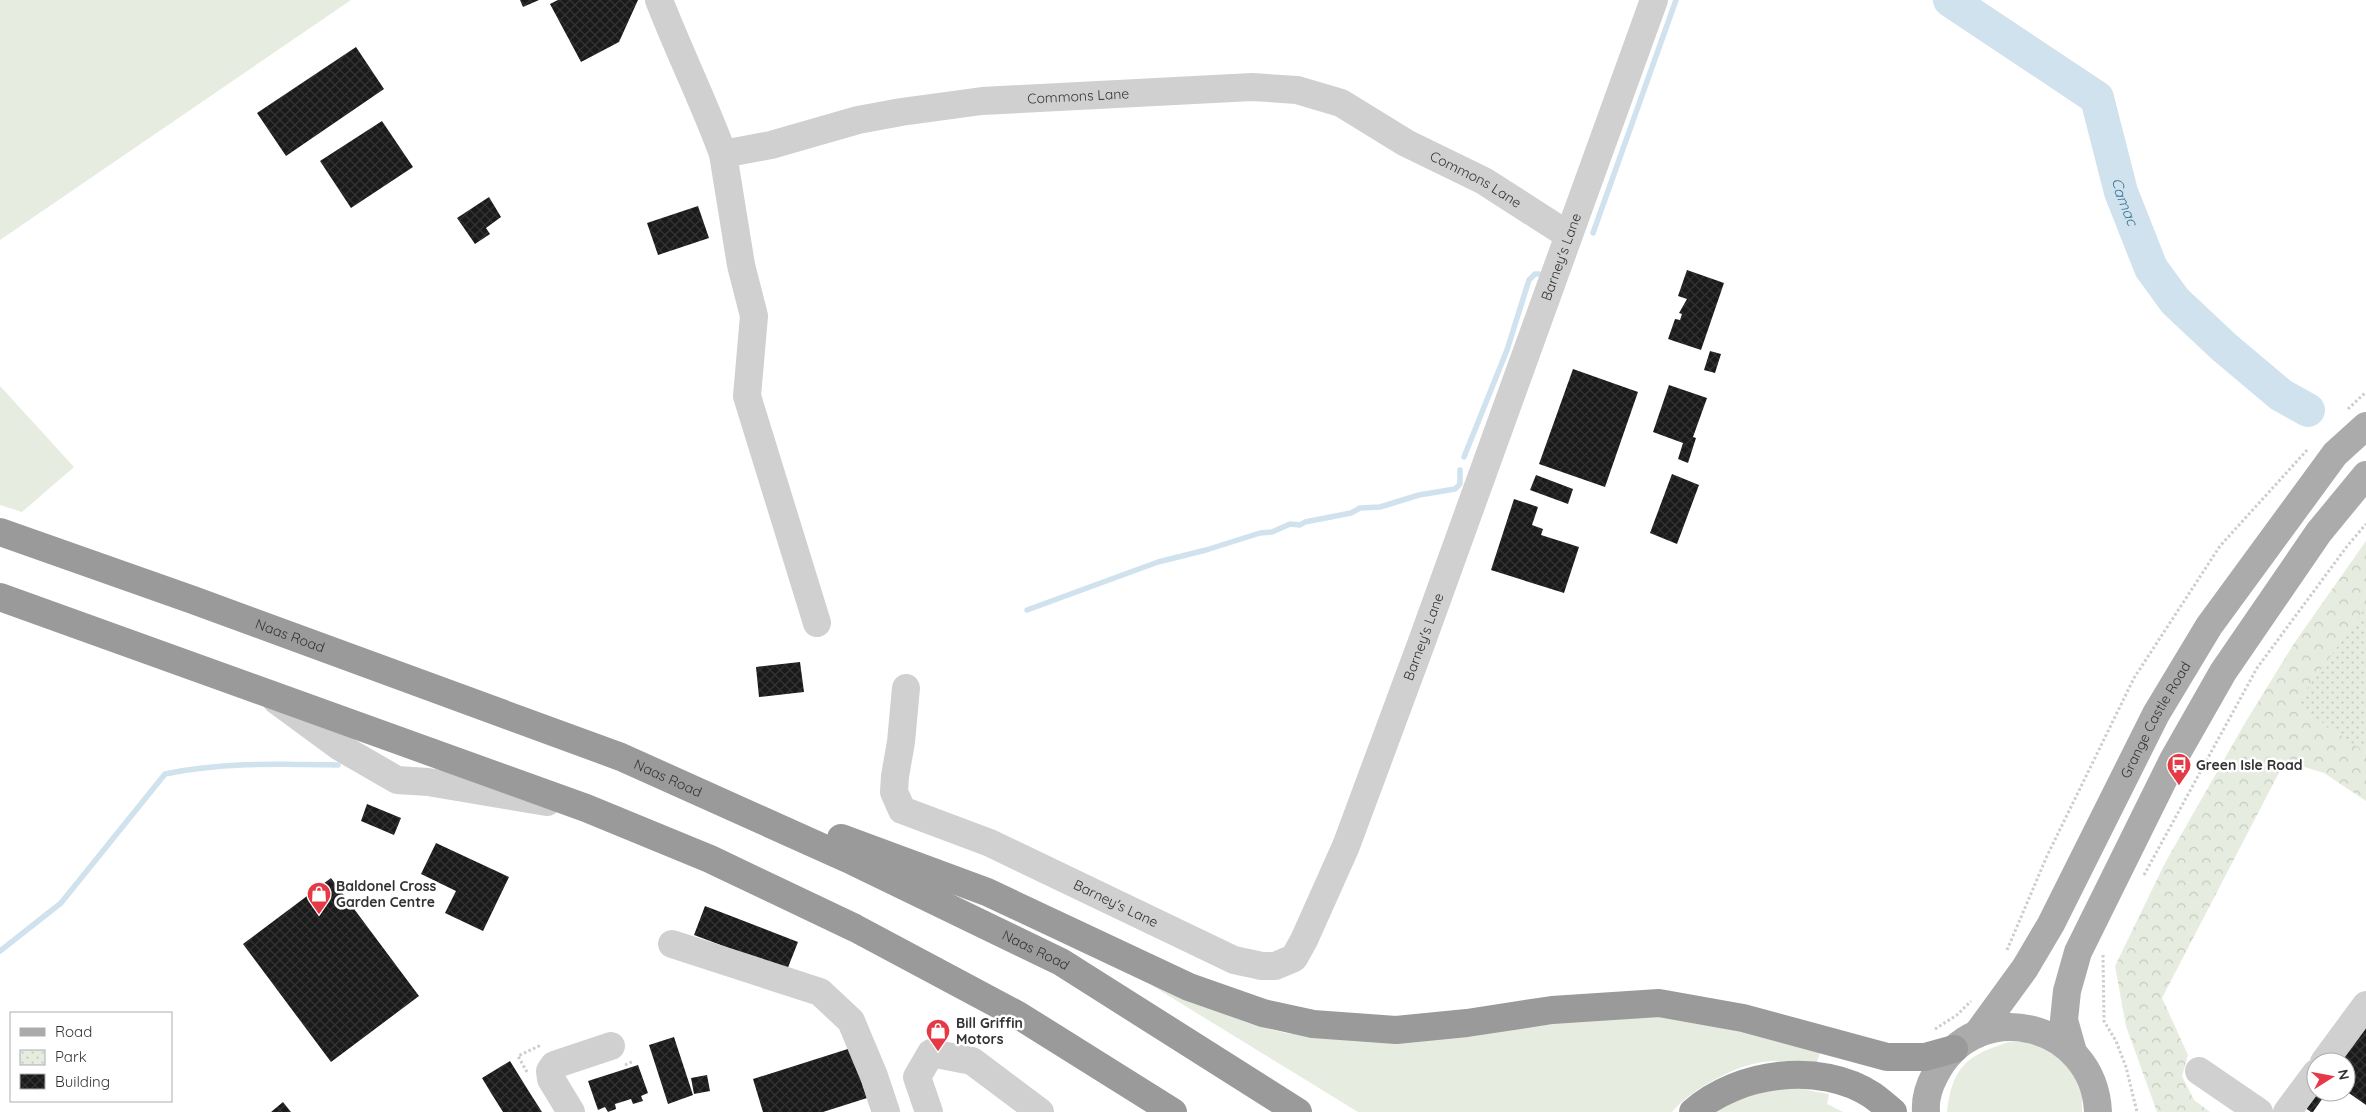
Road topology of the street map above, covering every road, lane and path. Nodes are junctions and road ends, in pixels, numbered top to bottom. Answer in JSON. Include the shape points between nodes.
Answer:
{"nodes":[{"id":1,"x":659,"y":0,"type":"edge"},
{"id":2,"x":1654,"y":0,"type":"edge"},
{"id":3,"x":723,"y":154,"type":"junction"},
{"id":4,"x":1568,"y":235,"type":"junction"},
{"id":5,"x":2366,"y":392,"type":"edge"},
{"id":6,"x":2355,"y":420,"type":"edge"},
{"id":7,"x":2315,"y":442,"type":"dead end"},
{"id":8,"x":2366,"y":475,"type":"edge"},
{"id":9,"x":2366,"y":524,"type":"edge"},
{"id":10,"x":0,"y":532,"type":"edge"},
{"id":11,"x":0,"y":597,"type":"edge"},
{"id":12,"x":816,"y":623,"type":"dead end"},
{"id":13,"x":906,"y":688,"type":"dead end"},
{"id":14,"x":263,"y":690,"type":"junction"},
{"id":15,"x":621,"y":757,"type":"junction"},
{"id":16,"x":586,"y":808,"type":"junction"},
{"id":17,"x":2141,"y":881,"type":"dead end"},
{"id":18,"x":672,"y":944,"type":"dead end"},
{"id":19,"x":2103,"y":947,"type":"dead end"},
{"id":20,"x":2004,"y":957,"type":"dead end"},
{"id":21,"x":1977,"y":994,"type":"dead end"},
{"id":22,"x":2366,"y":1005,"type":"edge"},
{"id":23,"x":1930,"y":1032,"type":"dead end"},
{"id":24,"x":1977,"y":1034,"type":"junction"},
{"id":25,"x":1954,"y":1049,"type":"junction"},
{"id":26,"x":2073,"y":1052,"type":"junction"},
{"id":27,"x":2331,"y":1052,"type":"edge"},
{"id":28,"x":614,"y":1057,"type":"joint"},
{"id":29,"x":634,"y":1061,"type":"dead end"},
{"id":30,"x":2199,"y":1071,"type":"dead end"},
{"id":31,"x":2306,"y":1087,"type":"edge"},
{"id":32,"x":2099,"y":1107,"type":"edge"},
{"id":33,"x":571,"y":1112,"type":"edge"},
{"id":34,"x":886,"y":1112,"type":"edge"},
{"id":35,"x":929,"y":1112,"type":"edge"},
{"id":36,"x":1040,"y":1112,"type":"edge"},
{"id":37,"x":1172,"y":1112,"type":"edge"},
{"id":38,"x":1298,"y":1112,"type":"edge"},
{"id":39,"x":1693,"y":1112,"type":"edge"},
{"id":40,"x":1893,"y":1112,"type":"edge"},
{"id":41,"x":1926,"y":1112,"type":"edge"},
{"id":42,"x":2137,"y":1112,"type":"edge"},
{"id":43,"x":2258,"y":1112,"type":"edge"},
{"id":44,"x":2288,"y":1112,"type":"edge"}],
"edges":[{"from":1,"to":3,"type":"street"},
{"from":2,"to":4,"type":"street","name":"Barney's Lane"},
{"from":3,"to":4,"type":"street","name":"Commons Lane","via":[[771,145],[858,120],[982,101],[1252,87],[1297,90],[1341,103],[1406,143],[1484,182]]},
{"from":3,"to":12,"type":"street","via":[[741,266],[754,316],[747,396]]},
{"from":4,"to":13,"type":"street","name":"Barney's Lane","via":[[1346,846],[1294,958],[1275,966],[1234,960],[990,843],[902,810],[894,792]]},
{"from":5,"to":6,"type":"path"},
{"from":6,"to":24,"type":"main road","name":"Grange Castle Road","via":[[2335,454],[2209,626],[2156,714],[2051,924]]},
{"from":7,"to":20,"type":"path","via":[[2220,546],[2134,678],[2047,856]]},
{"from":8,"to":26,"type":"main road","name":"Grange Castle Road","via":[[2319,532],[2223,672],[2173,760],[2078,952],[2067,991],[2064,1020]]},
{"from":9,"to":17,"type":"path","via":[[2257,668]]},
{"from":10,"to":15,"type":"highway","name":"Naas Road"},
{"from":11,"to":14,"type":"highway"},
{"from":14,"to":16,"type":"highway"},
{"from":14,"to":16,"type":"street","via":[[340,747],[397,780],[428,782]]},
{"from":15,"to":25,"type":"highway","via":[[987,892],[1189,987],[1263,1013],[1304,1022],[1396,1030],[1552,1010],[1659,1003],[1751,1020],[1887,1057],[1925,1057]]},
{"from":15,"to":38,"type":"highway","name":"Naas Road","via":[[848,859],[1061,962]]},
{"from":16,"to":37,"type":"highway","via":[[710,859],[855,928],[1018,1015]]},
{"from":18,"to":34,"type":"street","via":[[820,992],[851,1021]]},
{"from":19,"to":42,"type":"path","via":[[2104,1021],[2126,1067]]},
{"from":21,"to":23,"type":"path","via":[[1957,1015]]},
{"from":22,"to":27,"type":"street"},
{"from":24,"to":25,"type":"main road","name":"Grange Castle Road"},
{"from":24,"to":26,"type":"main road","name":"Grange Castle Road","via":[[2002,1027],[2028,1028],[2052,1036]]},
{"from":25,"to":41,"type":"main road","name":"Grange Castle Road","via":[[1940,1065],[1930,1085]]},
{"from":26,"to":32,"type":"main road","name":"Grange Castle Road","via":[[2088,1073]]},
{"from":28,"to":29,"type":"path"},
{"from":28,"to":33,"type":"street","via":[[554,1065],[550,1071],[551,1079]]},
{"from":30,"to":43,"type":"street"},
{"from":31,"to":44,"type":"street"},
{"from":35,"to":36,"type":"street","via":[[917,1076],[931,1053],[972,1062]]},
{"from":39,"to":40,"type":"highway","via":[[1723,1092],[1754,1080],[1779,1075],[1814,1075],[1871,1094]]}]}
